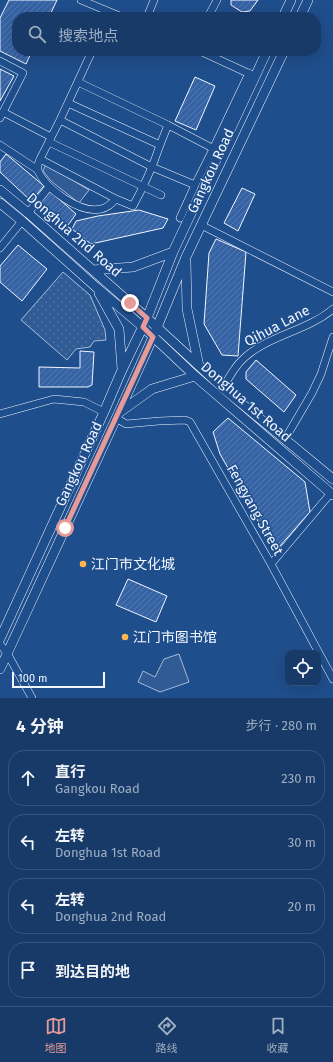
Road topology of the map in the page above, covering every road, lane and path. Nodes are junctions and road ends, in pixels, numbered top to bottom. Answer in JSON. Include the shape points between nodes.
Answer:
{"nodes":[{"id":1,"x":81,"y":0,"type":"edge"},
{"id":2,"x":154,"y":0,"type":"edge"},
{"id":3,"x":217,"y":0,"type":"edge"},
{"id":4,"x":291,"y":0,"type":"edge"},
{"id":5,"x":308,"y":0,"type":"edge"},
{"id":6,"x":103,"y":12,"type":"edge"},
{"id":7,"x":149,"y":12,"type":"edge"},
{"id":8,"x":211,"y":12,"type":"edge"},
{"id":9,"x":285,"y":12,"type":"edge"},
{"id":10,"x":302,"y":12,"type":"edge"},
{"id":11,"x":90,"y":56,"type":"edge"},
{"id":12,"x":211,"y":56,"type":"edge"},
{"id":13,"x":265,"y":56,"type":"edge"},
{"id":14,"x":282,"y":56,"type":"edge"},
{"id":15,"x":0,"y":61,"type":"edge"},
{"id":16,"x":252,"y":75,"type":"junction"},
{"id":17,"x":78,"y":82,"type":"junction"},
{"id":18,"x":68,"y":103,"type":"junction"},
{"id":19,"x":1,"y":115,"type":"edge"},
{"id":20,"x":60,"y":120,"type":"junction"},
{"id":21,"x":168,"y":126,"type":"junction"},
{"id":22,"x":50,"y":139,"type":"junction"},
{"id":23,"x":160,"y":144,"type":"junction"},
{"id":24,"x":0,"y":145,"type":"edge"},
{"id":25,"x":217,"y":151,"type":"junction"},
{"id":26,"x":40,"y":159,"type":"junction"},
{"id":27,"x":152,"y":167,"type":"junction"},
{"id":28,"x":38,"y":170,"type":"junction"},
{"id":29,"x":195,"y":185,"type":"junction"},
{"id":30,"x":143,"y":186,"type":"junction"},
{"id":31,"x":49,"y":187,"type":"junction"},
{"id":32,"x":0,"y":190,"type":"edge"},
{"id":33,"x":161,"y":195,"type":"dead end"},
{"id":34,"x":116,"y":199,"type":"junction"},
{"id":35,"x":0,"y":204,"type":"edge"},
{"id":36,"x":28,"y":213,"type":"junction"},
{"id":37,"x":191,"y":213,"type":"junction"},
{"id":38,"x":180,"y":218,"type":"joint"},
{"id":39,"x":22,"y":221,"type":"junction"},
{"id":40,"x":203,"y":222,"type":"junction"},
{"id":41,"x":181,"y":234,"type":"junction"},
{"id":42,"x":0,"y":248,"type":"edge"},
{"id":43,"x":173,"y":252,"type":"junction"},
{"id":44,"x":186,"y":258,"type":"junction"},
{"id":45,"x":93,"y":270,"type":"junction"},
{"id":46,"x":97,"y":288,"type":"junction"},
{"id":47,"x":333,"y":292,"type":"edge"},
{"id":48,"x":333,"y":309,"type":"edge"},
{"id":49,"x":147,"y":318,"type":"junction"},
{"id":50,"x":143,"y":327,"type":"junction"},
{"id":51,"x":157,"y":327,"type":"junction"},
{"id":52,"x":153,"y":337,"type":"junction"},
{"id":53,"x":333,"y":337,"type":"edge"},
{"id":54,"x":198,"y":366,"type":"junction"},
{"id":55,"x":122,"y":370,"type":"junction"},
{"id":56,"x":195,"y":376,"type":"junction"},
{"id":57,"x":222,"y":388,"type":"junction"},
{"id":58,"x":104,"y":412,"type":"junction"},
{"id":59,"x":0,"y":414,"type":"edge"},
{"id":60,"x":117,"y":415,"type":"junction"},
{"id":61,"x":285,"y":439,"type":"junction"},
{"id":62,"x":89,"y":445,"type":"junction"},
{"id":63,"x":101,"y":451,"type":"junction"},
{"id":64,"x":333,"y":479,"type":"edge"},
{"id":65,"x":332,"y":494,"type":"edge"},
{"id":66,"x":271,"y":564,"type":"junction"},
{"id":67,"x":0,"y":639,"type":"edge"},
{"id":68,"x":0,"y":644,"type":"edge"},
{"id":69,"x":7,"y":653,"type":"junction"},
{"id":70,"x":0,"y":669,"type":"edge"},
{"id":71,"x":333,"y":679,"type":"edge"},
{"id":72,"x":32,"y":698,"type":"edge"}],
"edges":[{"from":1,"to":6,"type":"street"},
{"from":2,"to":7,"type":"street"},
{"from":3,"to":8,"type":"street"},
{"from":4,"to":9,"type":"main road"},
{"from":5,"to":10,"type":"main road"},
{"from":11,"to":17,"type":"street"},
{"from":12,"to":16,"type":"street"},
{"from":13,"to":16,"type":"main road","name":"Gangkou Road"},
{"from":14,"to":40,"type":"main road","name":"Gangkou Road"},
{"from":15,"to":19,"type":"street","via":[[23,73]]},
{"from":16,"to":25,"type":"main road","name":"Gangkou Road"},
{"from":17,"to":18,"type":"street"},
{"from":17,"to":21,"type":"street"},
{"from":18,"to":20,"type":"street"},
{"from":18,"to":23,"type":"street"},
{"from":19,"to":22,"type":"street"},
{"from":20,"to":22,"type":"street"},
{"from":20,"to":27,"type":"street"},
{"from":21,"to":23,"type":"street"},
{"from":21,"to":25,"type":"street"},
{"from":22,"to":26,"type":"street"},
{"from":22,"to":30,"type":"street"},
{"from":23,"to":27,"type":"street"},
{"from":24,"to":28,"type":"street"},
{"from":25,"to":29,"type":"street"},
{"from":25,"to":37,"type":"main road","name":"Gangkou Road"},
{"from":26,"to":28,"type":"street"},
{"from":26,"to":34,"type":"street"},
{"from":27,"to":29,"type":"street"},
{"from":27,"to":30,"type":"street"},
{"from":28,"to":31,"type":"street"},
{"from":29,"to":38,"type":"street"},
{"from":30,"to":33,"type":"street"},
{"from":30,"to":34,"type":"street","via":[[133,206]]},
{"from":31,"to":34,"type":"street","via":[[84,209],[101,209]]},
{"from":31,"to":36,"type":"street"},
{"from":32,"to":36,"type":"main road","name":"Donghua 2nd Road"},
{"from":35,"to":39,"type":"main road","name":"Donghua 2nd Road"},
{"from":36,"to":45,"type":"main road","name":"Donghua 2nd Road"},
{"from":37,"to":40,"type":"main road"},
{"from":37,"to":41,"type":"main road","name":"Gangkou Road"},
{"from":38,"to":41,"type":"main road"},
{"from":39,"to":42,"type":"street"},
{"from":39,"to":46,"type":"main road","name":"Donghua 2nd Road"},
{"from":40,"to":44,"type":"main road","name":"Gangkou Road"},
{"from":40,"to":47,"type":"street"},
{"from":41,"to":43,"type":"main road","name":"Gangkou Road"},
{"from":43,"to":45,"type":"main road","via":[[133,267]]},
{"from":43,"to":49,"type":"main road","name":"Gangkou Road"},
{"from":44,"to":51,"type":"main road","name":"Gangkou Road"},
{"from":44,"to":54,"type":"main road","via":[[187,308]]},
{"from":45,"to":49,"type":"main road","name":"Donghua 2nd Road"},
{"from":46,"to":50,"type":"main road","name":"Donghua 2nd Road"},
{"from":46,"to":55,"type":"main road","via":[[119,329]]},
{"from":48,"to":57,"type":"street","name":"Qihua Lane","via":[[307,325],[256,348],[244,358]]},
{"from":49,"to":50,"type":"main road","name":"Gangkou Road"},
{"from":49,"to":51,"type":"main road","name":"Donghua 1st Road"},
{"from":50,"to":52,"type":"main road","name":"Donghua 1st Road"},
{"from":50,"to":55,"type":"main road","name":"Gangkou Road"},
{"from":51,"to":52,"type":"main road","name":"Gangkou Road"},
{"from":51,"to":54,"type":"main road","name":"Donghua 1st Road"},
{"from":52,"to":56,"type":"main road","name":"Donghua 1st Road"},
{"from":52,"to":60,"type":"main road","name":"Gangkou Road"},
{"from":53,"to":61,"type":"street","via":[[321,374]]},
{"from":54,"to":57,"type":"main road","name":"Donghua 1st Road"},
{"from":55,"to":58,"type":"main road","name":"Gangkou Road"},
{"from":56,"to":60,"type":"main road","via":[[152,389]]},
{"from":56,"to":65,"type":"main road","name":"Donghua 1st Road"},
{"from":57,"to":61,"type":"main road","name":"Donghua 1st Road"},
{"from":58,"to":59,"type":"street","via":[[84,402],[54,399]]},
{"from":58,"to":62,"type":"main road","name":"Gangkou Road"},
{"from":60,"to":63,"type":"main road","name":"Gangkou Road"},
{"from":60,"to":66,"type":"street","name":"Fengyang Street","via":[[126,424],[185,420],[190,422]]},
{"from":61,"to":64,"type":"main road","name":"Donghua 1st Road"},
{"from":62,"to":63,"type":"main road"},
{"from":62,"to":67,"type":"main road","name":"Gangkou Road"},
{"from":63,"to":69,"type":"main road","name":"Gangkou Road"},
{"from":65,"to":66,"type":"street"},
{"from":66,"to":71,"type":"street","name":"Fengyang Street"},
{"from":68,"to":69,"type":"street"},
{"from":69,"to":70,"type":"main road","name":"Gangkou Road"},
{"from":69,"to":72,"type":"street"}]}
